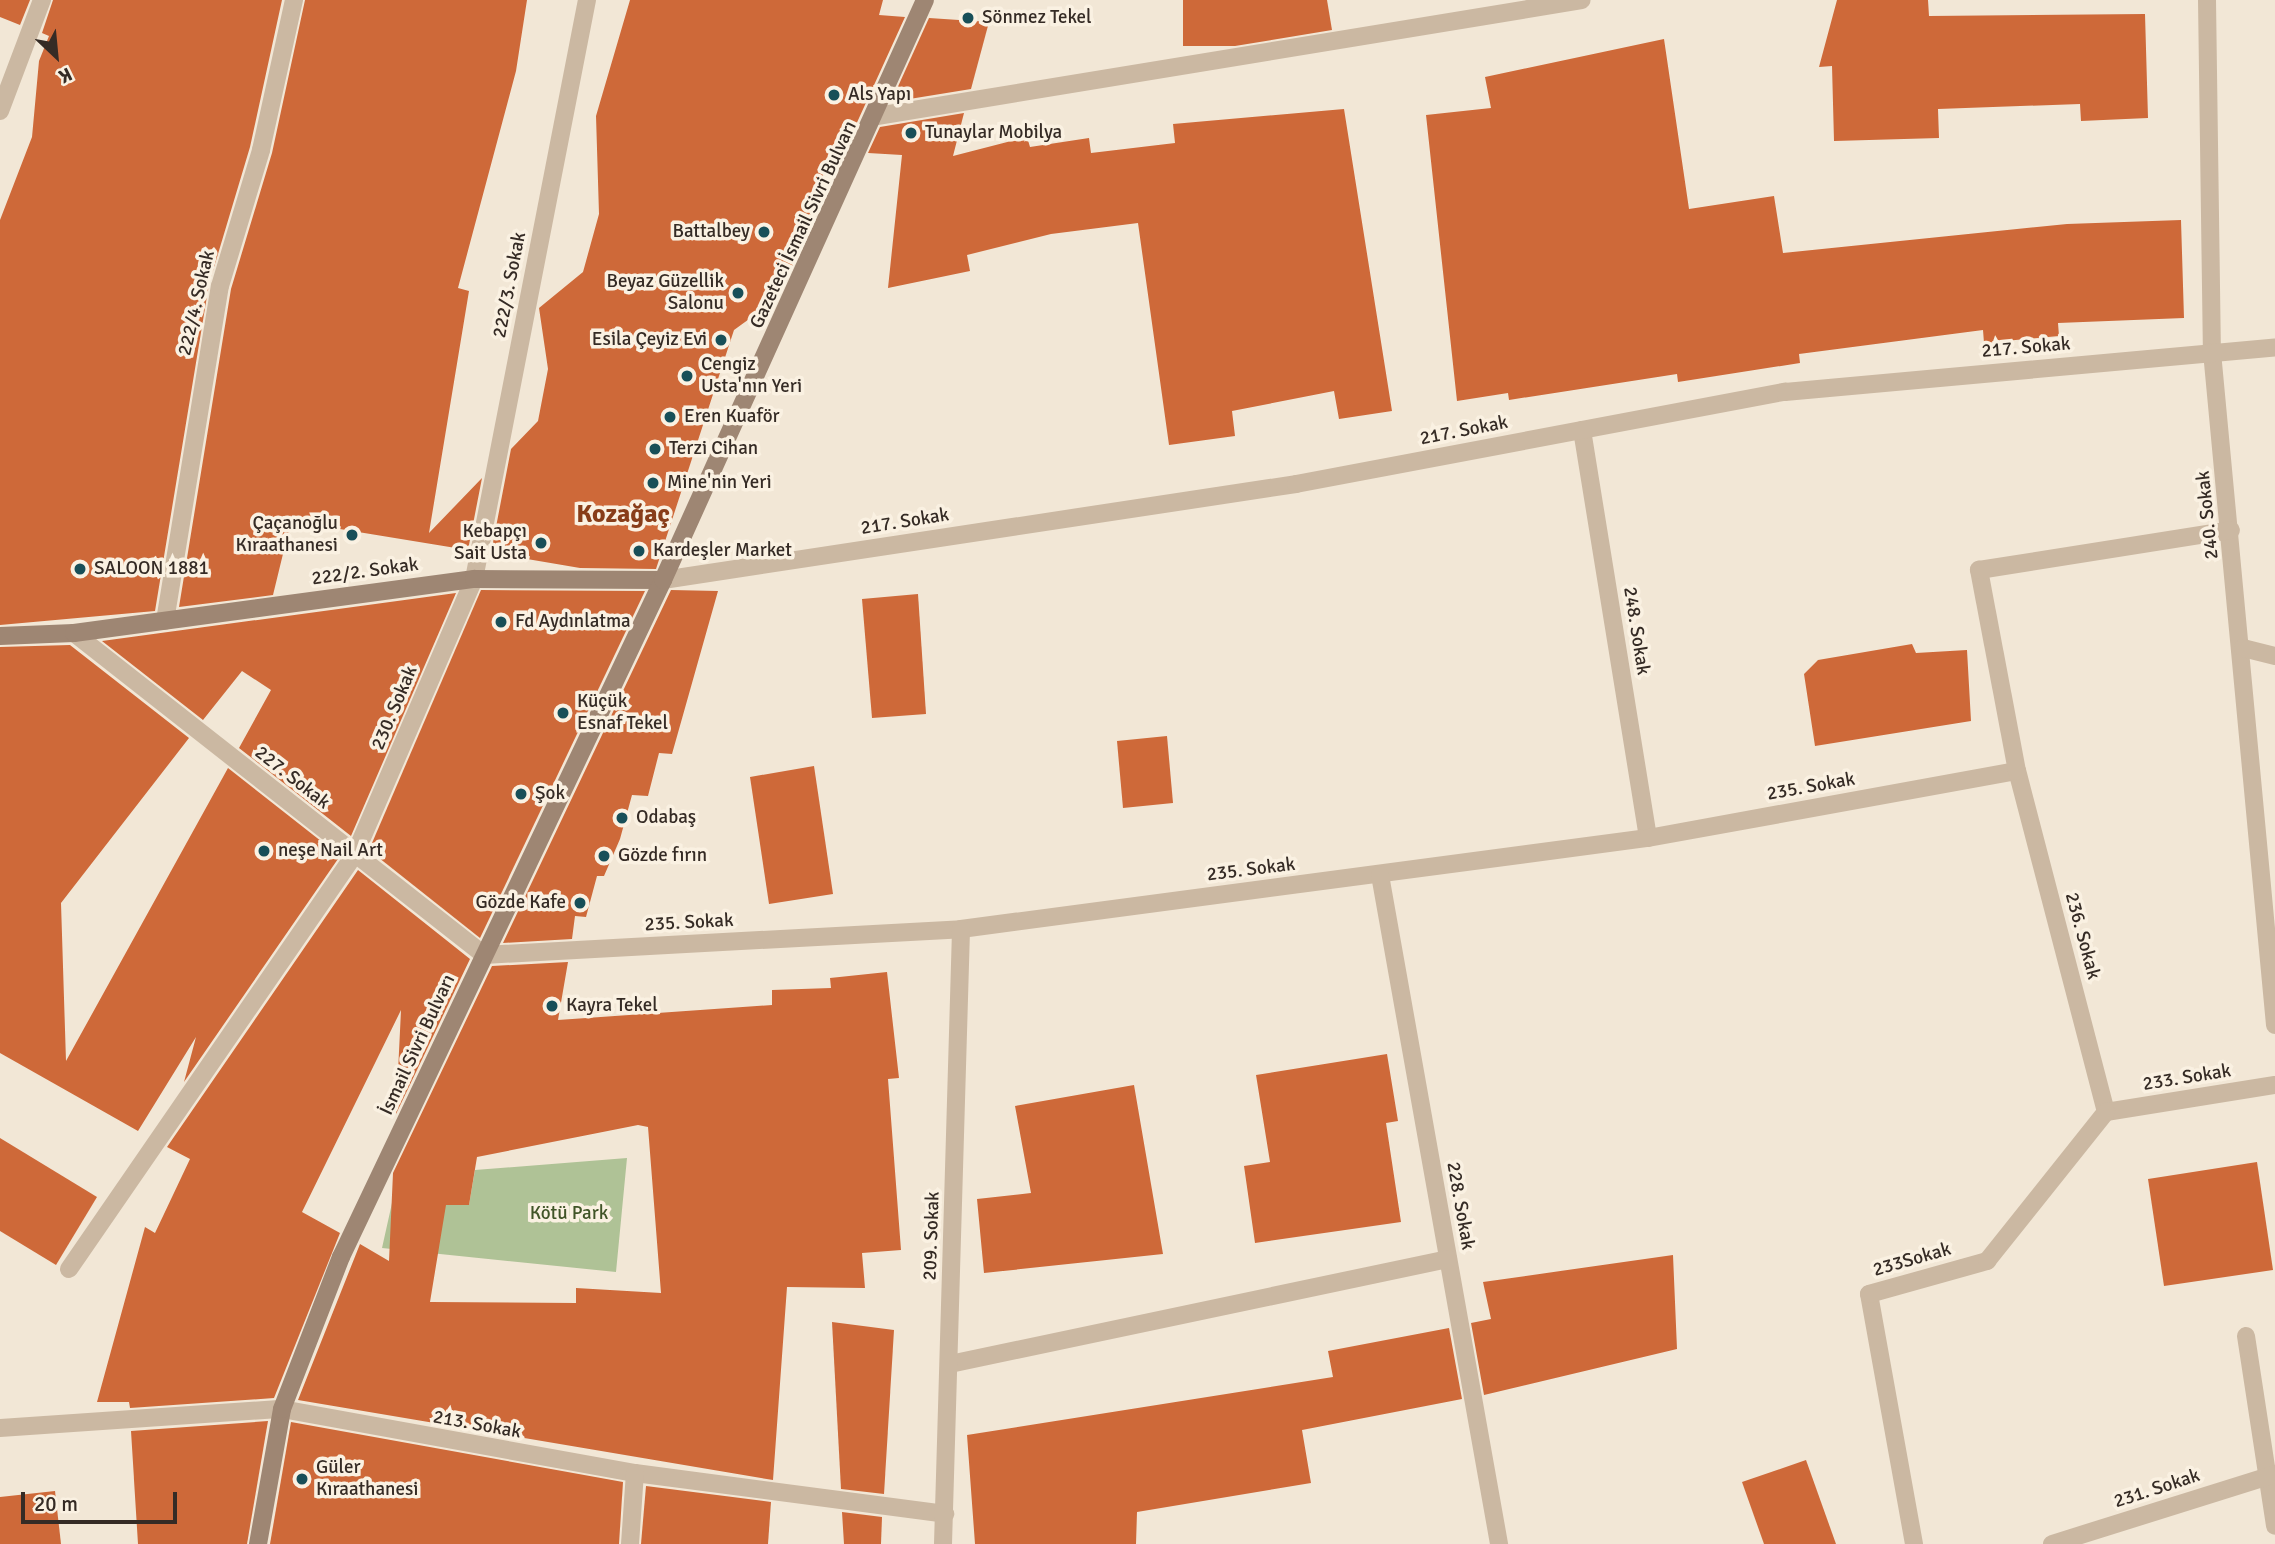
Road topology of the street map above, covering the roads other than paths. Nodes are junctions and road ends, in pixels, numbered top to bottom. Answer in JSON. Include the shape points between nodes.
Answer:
{"nodes":[{"id":1,"x":42,"y":0,"type":"edge"},
{"id":2,"x":294,"y":0,"type":"edge"},
{"id":3,"x":587,"y":0,"type":"edge"},
{"id":4,"x":925,"y":0,"type":"edge"},
{"id":5,"x":1582,"y":0,"type":"edge"},
{"id":6,"x":2207,"y":0,"type":"edge"},
{"id":7,"x":0,"y":111,"type":"edge"},
{"id":8,"x":877,"y":116,"type":"junction"},
{"id":9,"x":2275,"y":346,"type":"edge"},
{"id":10,"x":2212,"y":352,"type":"junction"},
{"id":11,"x":1582,"y":430,"type":"junction"},
{"id":12,"x":2231,"y":530,"type":"junction"},
{"id":13,"x":474,"y":579,"type":"junction"},
{"id":14,"x":663,"y":580,"type":"junction"},
{"id":15,"x":165,"y":621,"type":"junction"},
{"id":16,"x":74,"y":634,"type":"junction"},
{"id":17,"x":2,"y":639,"type":"edge"},
{"id":18,"x":2243,"y":649,"type":"junction"},
{"id":19,"x":2275,"y":656,"type":"edge"},
{"id":20,"x":2017,"y":771,"type":"junction"},
{"id":21,"x":1648,"y":838,"type":"junction"},
{"id":22,"x":355,"y":854,"type":"junction"},
{"id":23,"x":1380,"y":875,"type":"junction"},
{"id":24,"x":961,"y":929,"type":"junction"},
{"id":25,"x":484,"y":955,"type":"junction"},
{"id":26,"x":2275,"y":1025,"type":"edge"},
{"id":27,"x":2275,"y":1085,"type":"edge"},
{"id":28,"x":2106,"y":1112,"type":"junction"},
{"id":29,"x":1448,"y":1259,"type":"junction"},
{"id":30,"x":69,"y":1269,"type":"dead end"},
{"id":31,"x":2246,"y":1336,"type":"dead end"},
{"id":32,"x":950,"y":1364,"type":"junction"},
{"id":33,"x":282,"y":1409,"type":"junction"},
{"id":34,"x":0,"y":1428,"type":"edge"},
{"id":35,"x":635,"y":1473,"type":"junction"},
{"id":36,"x":2272,"y":1475,"type":"edge"},
{"id":37,"x":945,"y":1514,"type":"junction"},
{"id":38,"x":2275,"y":1526,"type":"edge"},
{"id":39,"x":258,"y":1544,"type":"edge"},
{"id":40,"x":630,"y":1544,"type":"edge"},
{"id":41,"x":943,"y":1544,"type":"edge"},
{"id":42,"x":1499,"y":1544,"type":"edge"},
{"id":43,"x":1914,"y":1544,"type":"edge"},
{"id":44,"x":2052,"y":1544,"type":"edge"}],
"edges":[{"from":1,"to":7,"type":"street"},
{"from":2,"to":15,"type":"street","name":"222/4. Sokak","via":[[261,150],[220,286]]},
{"from":3,"to":13,"type":"street","name":"222/3. Sokak"},
{"from":4,"to":8,"type":"main road","name":"Gazeteci İsmail Sivri Bulvarı"},
{"from":5,"to":8,"type":"street"},
{"from":6,"to":10,"type":"street","name":"240. Sokak"},
{"from":8,"to":14,"type":"main road","name":"Gazeteci İsmail Sivri Bulvarı"},
{"from":9,"to":10,"type":"street","name":"217. Sokak"},
{"from":10,"to":11,"type":"street","name":"217. Sokak","via":[[1785,392]]},
{"from":10,"to":12,"type":"street","name":"240. Sokak"},
{"from":11,"to":14,"type":"street","name":"217. Sokak","via":[[1296,484]]},
{"from":11,"to":21,"type":"street","name":"248. Sokak"},
{"from":12,"to":18,"type":"street","name":"240. Sokak"},
{"from":12,"to":20,"type":"street","name":"236. Sokak","via":[[1979,570]]},
{"from":13,"to":14,"type":"main road","name":"222/2. Sokak"},
{"from":13,"to":15,"type":"main road","name":"222/2. Sokak"},
{"from":13,"to":22,"type":"street","name":"230. Sokak"},
{"from":14,"to":25,"type":"main road","name":"İsmail Sivri Bulvarı"},
{"from":15,"to":16,"type":"main road","name":"222/2. Sokak"},
{"from":16,"to":17,"type":"main road","name":"222/2. Sokak"},
{"from":16,"to":22,"type":"street","name":"227. Sokak"},
{"from":18,"to":19,"type":"street"},
{"from":18,"to":26,"type":"street","name":"240. Sokak"},
{"from":20,"to":21,"type":"street","name":"235. Sokak"},
{"from":20,"to":28,"type":"street","name":"236. Sokak"},
{"from":21,"to":23,"type":"street","name":"235. Sokak"},
{"from":22,"to":25,"type":"street","name":"227. Sokak"},
{"from":22,"to":30,"type":"street","name":"230. Sokak"},
{"from":23,"to":24,"type":"street","name":"235. Sokak"},
{"from":23,"to":29,"type":"street","name":"228. Sokak"},
{"from":24,"to":25,"type":"street","name":"235. Sokak"},
{"from":24,"to":32,"type":"street","name":"209. Sokak"},
{"from":25,"to":33,"type":"main road","name":"İsmail Sivri Bulvarı","via":[[341,1257]]},
{"from":27,"to":28,"type":"street","name":"233. Sokak"},
{"from":28,"to":43,"type":"street","name":"233Sokak","via":[[1987,1261],[1869,1294]]},
{"from":29,"to":32,"type":"street"},
{"from":29,"to":42,"type":"street","name":"228. Sokak"},
{"from":31,"to":36,"type":"street"},
{"from":32,"to":37,"type":"street","name":"209. Sokak"},
{"from":33,"to":34,"type":"street","name":"213. Sokak"},
{"from":33,"to":35,"type":"street","name":"213. Sokak"},
{"from":33,"to":39,"type":"main road","name":"İsmail Sivri Bulvarı"},
{"from":35,"to":37,"type":"street","name":"213. Sokak"},
{"from":35,"to":40,"type":"street"},
{"from":36,"to":38,"type":"street"},
{"from":36,"to":44,"type":"street","name":"231. Sokak"},
{"from":37,"to":41,"type":"street","name":"209. Sokak"}]}
